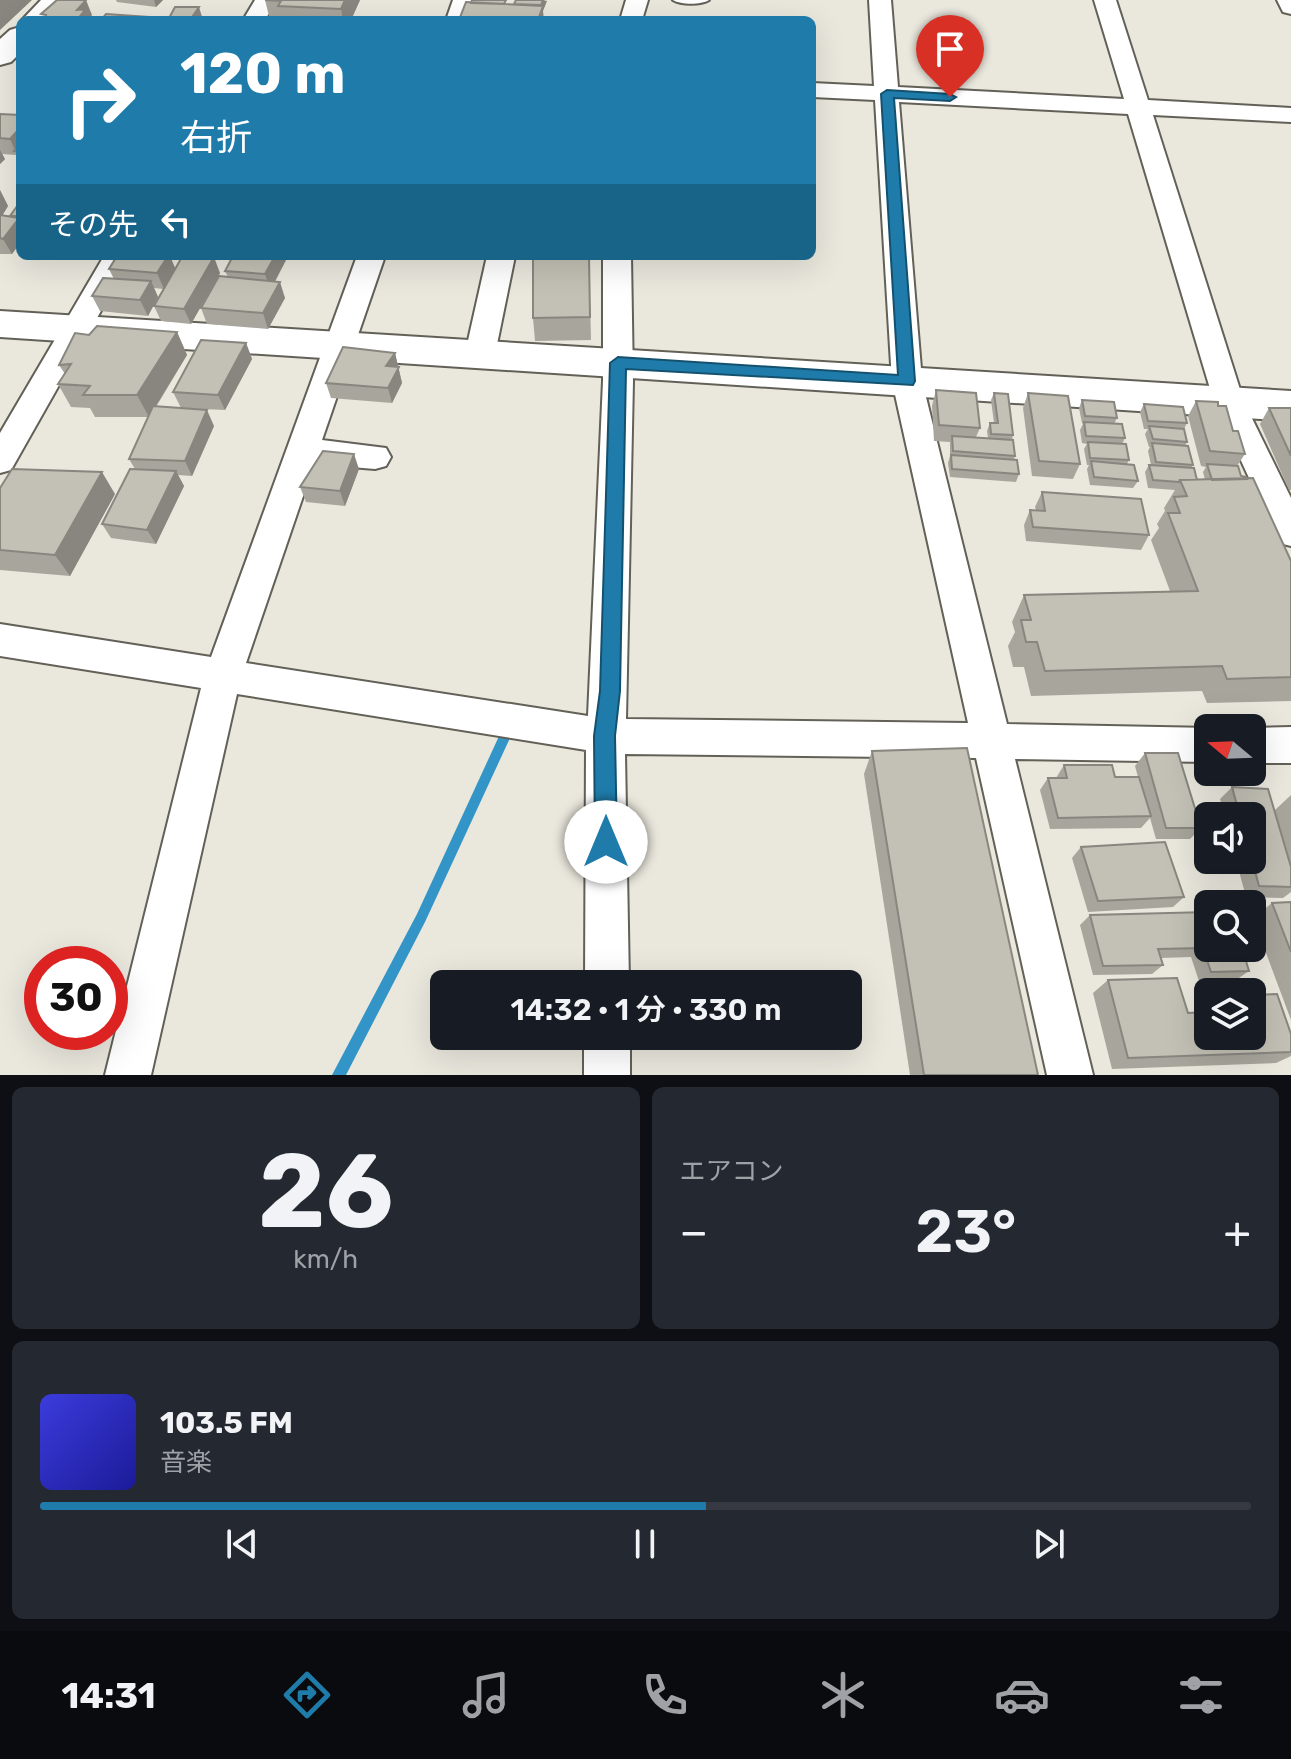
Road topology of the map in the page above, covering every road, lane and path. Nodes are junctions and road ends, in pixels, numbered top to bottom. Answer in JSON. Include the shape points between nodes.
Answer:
{"nodes":[{"id":1,"x":57,"y":0,"type":"edge"},
{"id":2,"x":678,"y":0,"type":"edge"},
{"id":3,"x":704,"y":0,"type":"edge"},
{"id":4,"x":880,"y":0,"type":"edge"},
{"id":5,"x":1105,"y":0,"type":"edge"},
{"id":6,"x":1288,"y":0,"type":"edge"},
{"id":7,"x":1291,"y":7,"type":"edge"},
{"id":8,"x":40,"y":16,"type":"edge"},
{"id":9,"x":816,"y":90,"type":"edge"},
{"id":10,"x":887,"y":94,"type":"junction"},
{"id":11,"x":1138,"y":107,"type":"junction"},
{"id":12,"x":1291,"y":115,"type":"edge"},
{"id":13,"x":116,"y":260,"type":"edge"},
{"id":14,"x":370,"y":260,"type":"edge"},
{"id":15,"x":500,"y":260,"type":"edge"},
{"id":16,"x":617,"y":260,"type":"edge"},
{"id":17,"x":0,"y":324,"type":"edge"},
{"id":18,"x":77,"y":329,"type":"junction"},
{"id":19,"x":338,"y":345,"type":"junction"},
{"id":20,"x":480,"y":354,"type":"junction"},
{"id":21,"x":618,"y":363,"type":"junction"},
{"id":22,"x":907,"y":381,"type":"junction"},
{"id":23,"x":1229,"y":402,"type":"junction"},
{"id":24,"x":1291,"y":406,"type":"edge"},
{"id":25,"x":303,"y":451,"type":"junction"},
{"id":26,"x":375,"y":457,"type":"dead end"},
{"id":27,"x":0,"y":461,"type":"edge"},
{"id":28,"x":1291,"y":533,"type":"edge"},
{"id":29,"x":0,"y":640,"type":"edge"},
{"id":30,"x":223,"y":675,"type":"junction"},
{"id":31,"x":605,"y":736,"type":"junction"},
{"id":32,"x":991,"y":740,"type":"junction"},
{"id":33,"x":1194,"y":744,"type":"edge"},
{"id":34,"x":1266,"y":745,"type":"edge"},
{"id":35,"x":1291,"y":745,"type":"edge"},
{"id":36,"x":607,"y":970,"type":"edge"},
{"id":37,"x":607,"y":1050,"type":"edge"},
{"id":38,"x":128,"y":1075,"type":"edge"},
{"id":39,"x":607,"y":1075,"type":"edge"},
{"id":40,"x":1070,"y":1075,"type":"edge"}],
"edges":[{"from":1,"to":8,"type":"street"},
{"from":2,"to":3,"type":"lane"},
{"from":4,"to":10,"type":"street"},
{"from":5,"to":11,"type":"street"},
{"from":6,"to":7,"type":"street"},
{"from":9,"to":10,"type":"street"},
{"from":10,"to":11,"type":"street"},
{"from":10,"to":22,"type":"street"},
{"from":11,"to":12,"type":"street"},
{"from":11,"to":23,"type":"street"},
{"from":13,"to":18,"type":"street"},
{"from":14,"to":19,"type":"street"},
{"from":15,"to":20,"type":"street"},
{"from":16,"to":21,"type":"street"},
{"from":17,"to":18,"type":"street"},
{"from":18,"to":19,"type":"street"},
{"from":18,"to":27,"type":"street"},
{"from":19,"to":20,"type":"street"},
{"from":19,"to":25,"type":"street"},
{"from":20,"to":21,"type":"street"},
{"from":21,"to":22,"type":"street"},
{"from":21,"to":31,"type":"street"},
{"from":22,"to":23,"type":"street"},
{"from":22,"to":32,"type":"street"},
{"from":23,"to":24,"type":"street"},
{"from":23,"to":28,"type":"street"},
{"from":25,"to":26,"type":"street"},
{"from":25,"to":30,"type":"street"},
{"from":29,"to":30,"type":"street"},
{"from":30,"to":31,"type":"street"},
{"from":30,"to":38,"type":"street"},
{"from":31,"to":32,"type":"street"},
{"from":31,"to":36,"type":"street"},
{"from":32,"to":33,"type":"street"},
{"from":32,"to":40,"type":"street"},
{"from":34,"to":35,"type":"street"},
{"from":37,"to":39,"type":"street"}]}
